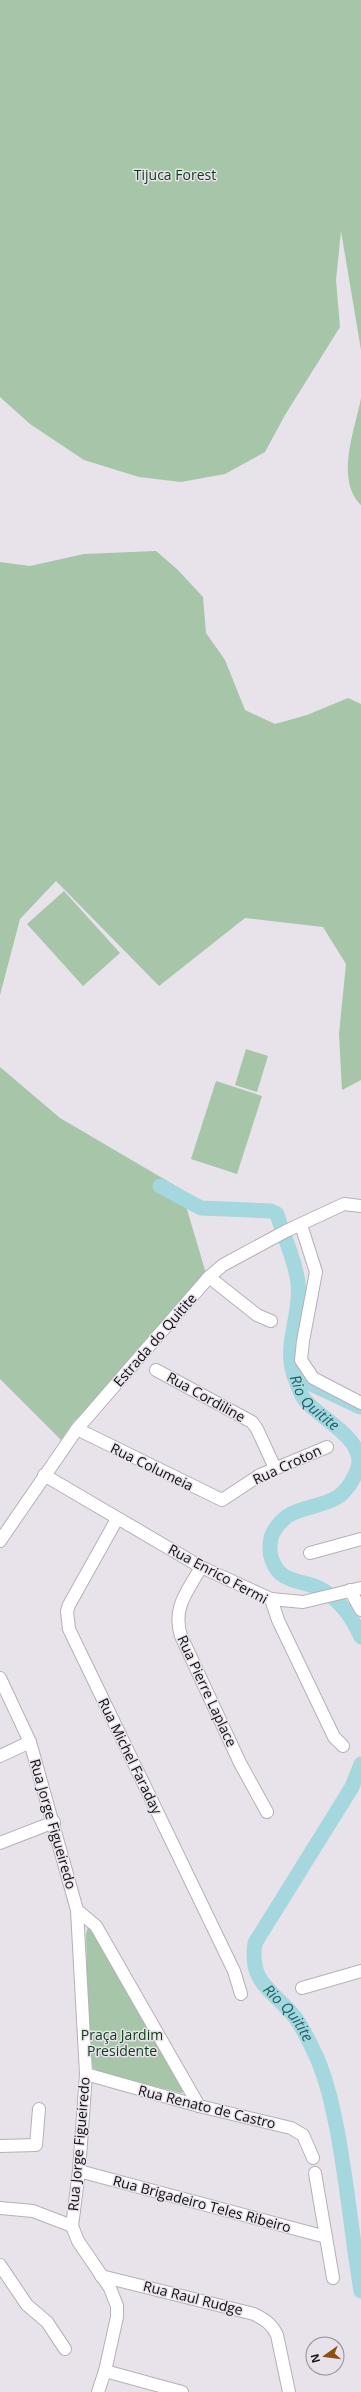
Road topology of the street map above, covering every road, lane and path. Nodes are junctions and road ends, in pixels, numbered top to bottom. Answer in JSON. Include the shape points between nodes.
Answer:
{"nodes":[{"id":1,"x":361,"y":1206,"type":"edge"},
{"id":2,"x":301,"y":1225,"type":"junction"},
{"id":3,"x":209,"y":1277,"type":"junction"},
{"id":4,"x":271,"y":1321,"type":"dead end"},
{"id":5,"x":156,"y":1370,"type":"dead end"},
{"id":6,"x":361,"y":1402,"type":"edge"},
{"id":7,"x":76,"y":1430,"type":"junction"},
{"id":8,"x":327,"y":1446,"type":"dead end"},
{"id":9,"x":275,"y":1468,"type":"junction"},
{"id":10,"x":44,"y":1475,"type":"junction"},
{"id":11,"x":228,"y":1498,"type":"joint"},
{"id":12,"x":117,"y":1519,"type":"junction"},
{"id":13,"x":361,"y":1539,"type":"edge"},
{"id":14,"x":0,"y":1541,"type":"edge"},
{"id":15,"x":310,"y":1553,"type":"dead end"},
{"id":16,"x":201,"y":1568,"type":"junction"},
{"id":17,"x":351,"y":1590,"type":"edge"},
{"id":18,"x":271,"y":1599,"type":"junction"},
{"id":19,"x":361,"y":1610,"type":"edge"},
{"id":20,"x":0,"y":1678,"type":"edge"},
{"id":21,"x":30,"y":1742,"type":"junction"},
{"id":22,"x":344,"y":1746,"type":"dead end"},
{"id":23,"x":0,"y":1756,"type":"edge"},
{"id":24,"x":267,"y":1812,"type":"dead end"},
{"id":25,"x":54,"y":1822,"type":"junction"},
{"id":26,"x":0,"y":1842,"type":"edge"},
{"id":27,"x":78,"y":1910,"type":"junction"},
{"id":28,"x":361,"y":1971,"type":"edge"},
{"id":29,"x":302,"y":1988,"type":"dead end"},
{"id":30,"x":241,"y":1994,"type":"dead end"},
{"id":31,"x":86,"y":2074,"type":"junction"},
{"id":32,"x":199,"y":2106,"type":"junction"},
{"id":33,"x":39,"y":2108,"type":"dead end"},
{"id":34,"x":0,"y":2146,"type":"edge"},
{"id":35,"x":313,"y":2158,"type":"dead end"},
{"id":36,"x":79,"y":2171,"type":"junction"},
{"id":37,"x":315,"y":2173,"type":"dead end"},
{"id":38,"x":0,"y":2208,"type":"edge"},
{"id":39,"x":72,"y":2226,"type":"junction"},
{"id":40,"x":326,"y":2237,"type":"junction"},
{"id":41,"x":0,"y":2265,"type":"edge"},
{"id":42,"x":101,"y":2276,"type":"junction"},
{"id":43,"x":333,"y":2278,"type":"dead end"},
{"id":44,"x":128,"y":2282,"type":"junction"},
{"id":45,"x":113,"y":2294,"type":"junction"},
{"id":46,"x":65,"y":2349,"type":"dead end"},
{"id":47,"x":105,"y":2371,"type":"junction"},
{"id":48,"x":98,"y":2392,"type":"edge"},
{"id":49,"x":182,"y":2392,"type":"edge"},
{"id":50,"x":289,"y":2392,"type":"edge"}],
"edges":[{"from":1,"to":2,"type":"street","name":"Estrada do Quitite","via":[[344,1204]]},
{"from":2,"to":3,"type":"street","name":"Estrada do Quitite","via":[[223,1265]]},
{"from":2,"to":6,"type":"street","via":[[316,1272],[302,1360],[313,1378]]},
{"from":3,"to":4,"type":"street","via":[[257,1315]]},
{"from":3,"to":7,"type":"street","name":"Estrada do Quitite"},
{"from":5,"to":9,"type":"street","name":"Rua Cordiline","via":[[252,1422],[258,1429]]},
{"from":7,"to":10,"type":"street","name":"Estrada do Quitite"},
{"from":7,"to":11,"type":"street","name":"Rua Columeia","via":[[218,1500]]},
{"from":8,"to":9,"type":"street","name":"Rua Croton"},
{"from":9,"to":11,"type":"street","name":"Rua Croton","via":[[250,1481]]},
{"from":10,"to":12,"type":"street","name":"Rua Enrico Fermi"},
{"from":10,"to":14,"type":"street","name":"Estrada do Quitite"},
{"from":12,"to":16,"type":"street","name":"Rua Enrico Fermi"},
{"from":12,"to":30,"type":"street","name":"Rua Michel Faraday","via":[[69,1605],[69,1628],[234,1971]]},
{"from":13,"to":15,"type":"street"},
{"from":16,"to":18,"type":"street","name":"Rua Enrico Fermi"},
{"from":16,"to":24,"type":"street","name":"Rua Pierre Laplace","via":[[179,1606],[177,1622],[181,1636],[240,1763]]},
{"from":17,"to":18,"type":"street","via":[[303,1602]]},
{"from":17,"to":19,"type":"street"},
{"from":18,"to":22,"type":"street","name":"Rua Enrico Fermi","via":[[278,1620],[334,1737]]},
{"from":20,"to":21,"type":"street","name":"Rua Jorge Figueiredo"},
{"from":21,"to":23,"type":"street"},
{"from":21,"to":25,"type":"street","name":"Rua Jorge Figueiredo"},
{"from":25,"to":26,"type":"street"},
{"from":25,"to":27,"type":"street","name":"Rua Jorge Figueiredo"},
{"from":27,"to":31,"type":"street","name":"Rua Jorge Figueiredo"},
{"from":27,"to":32,"type":"street","via":[[96,1926]]},
{"from":28,"to":29,"type":"street"},
{"from":31,"to":32,"type":"street","name":"Rua Renato de Castro"},
{"from":31,"to":36,"type":"street","name":"Rua Jorge Figueiredo"},
{"from":32,"to":35,"type":"street","name":"Rua Renato de Castro","via":[[291,2128],[303,2135]]},
{"from":33,"to":34,"type":"street","via":[[36,2145]]},
{"from":36,"to":39,"type":"street","name":"Rua Jorge Figueiredo"},
{"from":36,"to":40,"type":"street","name":"Rua Brigadeiro Teles Ribeiro"},
{"from":37,"to":40,"type":"street"},
{"from":38,"to":39,"type":"street","via":[[33,2211]]},
{"from":39,"to":42,"type":"street","name":"Rua Jorge Figueiredo","via":[[78,2241]]},
{"from":40,"to":43,"type":"street"},
{"from":41,"to":46,"type":"street","via":[[27,2305],[47,2322]]},
{"from":42,"to":44,"type":"street","name":"Rua Raul Rudge"},
{"from":42,"to":45,"type":"street","name":"Rua Jorge Figueiredo"},
{"from":44,"to":45,"type":"street"},
{"from":44,"to":50,"type":"street","name":"Rua Raul Rudge","via":[[254,2314],[268,2322],[277,2335]]},
{"from":45,"to":47,"type":"street","name":"Rua Jorge Figueiredo","via":[[117,2317]]},
{"from":47,"to":48,"type":"street","name":"Rua Jorge Figueiredo"},
{"from":47,"to":49,"type":"street"}]}
